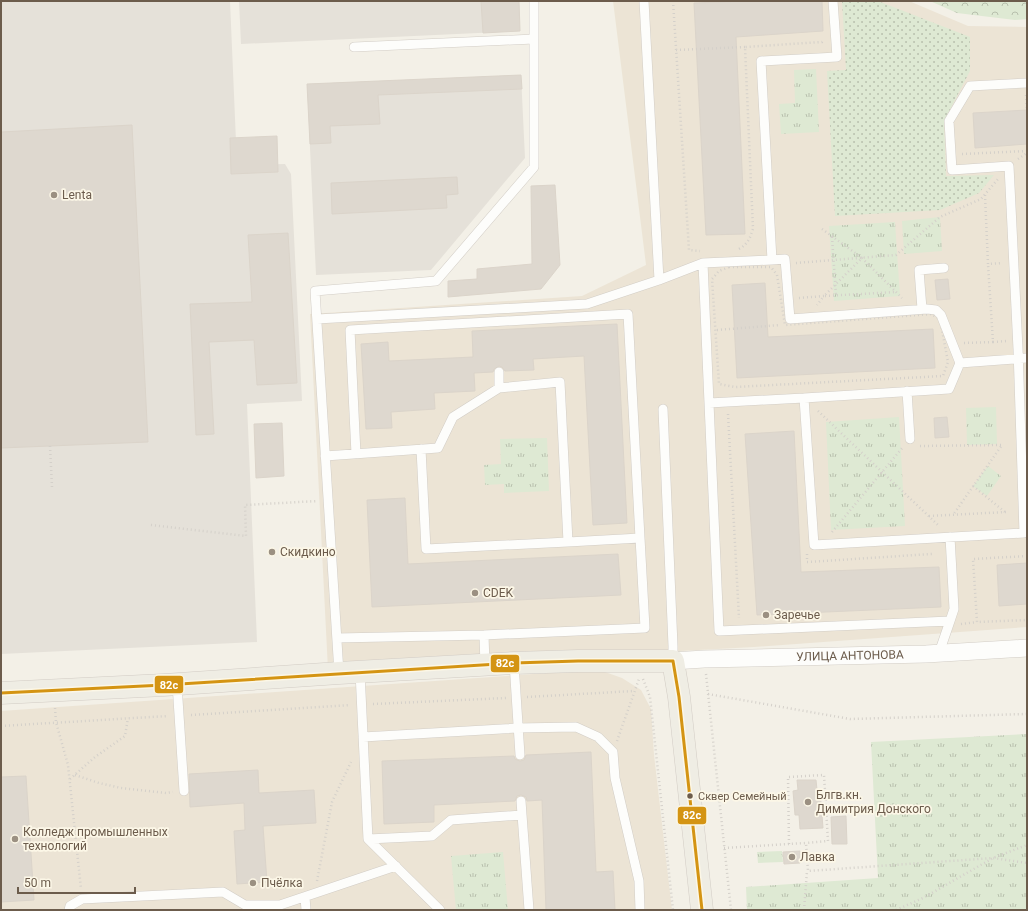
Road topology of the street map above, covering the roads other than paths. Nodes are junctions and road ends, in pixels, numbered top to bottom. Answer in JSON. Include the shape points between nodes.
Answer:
{"nodes":[{"id":1,"x":534,"y":1,"type":"edge"},
{"id":2,"x":644,"y":1,"type":"edge"},
{"id":3,"x":833,"y":1,"type":"edge"},
{"id":4,"x":534,"y":39,"type":"junction"},
{"id":5,"x":354,"y":47,"type":"dead end"},
{"id":6,"x":1027,"y":83,"type":"edge"},
{"id":7,"x":772,"y":260,"type":"junction"},
{"id":8,"x":703,"y":263,"type":"junction"},
{"id":9,"x":944,"y":268,"type":"dead end"},
{"id":10,"x":659,"y":280,"type":"junction"},
{"id":11,"x":917,"y":310,"type":"junction"},
{"id":12,"x":317,"y":319,"type":"junction"},
{"id":13,"x":1022,"y":358,"type":"edge"},
{"id":14,"x":960,"y":363,"type":"junction"},
{"id":15,"x":499,"y":372,"type":"dead end"},
{"id":16,"x":499,"y":388,"type":"junction"},
{"id":17,"x":907,"y":391,"type":"junction"},
{"id":18,"x":804,"y":398,"type":"junction"},
{"id":19,"x":709,"y":403,"type":"junction"},
{"id":20,"x":663,"y":409,"type":"dead end"},
{"id":21,"x":910,"y":439,"type":"road end"},
{"id":22,"x":420,"y":449,"type":"junction"},
{"id":23,"x":356,"y":454,"type":"junction"},
{"id":24,"x":325,"y":456,"type":"junction"},
{"id":25,"x":950,"y":537,"type":"junction"},
{"id":26,"x":640,"y":538,"type":"junction"},
{"id":27,"x":568,"y":542,"type":"junction"},
{"id":28,"x":954,"y":622,"type":"junction"},
{"id":29,"x":484,"y":635,"type":"junction"},
{"id":30,"x":337,"y":638,"type":"junction"},
{"id":31,"x":1027,"y":648,"type":"edge"},
{"id":32,"x":939,"y":653,"type":"junction"},
{"id":33,"x":673,"y":661,"type":"junction"},
{"id":34,"x":514,"y":663,"type":"junction"},
{"id":35,"x":485,"y":665,"type":"junction"},
{"id":36,"x":360,"y":672,"type":"junction"},
{"id":37,"x":339,"y":673,"type":"junction"},
{"id":38,"x":177,"y":684,"type":"junction"},
{"id":39,"x":1,"y":693,"type":"edge"},
{"id":40,"x":517,"y":728,"type":"junction"},
{"id":41,"x":363,"y":737,"type":"junction"},
{"id":42,"x":520,"y":755,"type":"dead end"},
{"id":43,"x":184,"y":791,"type":"road end"},
{"id":44,"x":521,"y":801,"type":"dead end"},
{"id":45,"x":522,"y":815,"type":"junction"},
{"id":46,"x":368,"y":839,"type":"junction"},
{"id":47,"x":396,"y":866,"type":"junction"},
{"id":48,"x":305,"y":897,"type":"junction"},
{"id":49,"x":70,"y":910,"type":"edge"},
{"id":50,"x":306,"y":910,"type":"edge"},
{"id":51,"x":440,"y":910,"type":"edge"},
{"id":52,"x":529,"y":910,"type":"edge"},
{"id":53,"x":640,"y":910,"type":"edge"},
{"id":54,"x":702,"y":910,"type":"edge"}],
"edges":[{"from":1,"to":4,"type":"lane"},
{"from":2,"to":10,"type":"lane"},
{"from":3,"to":7,"type":"lane","via":[[837,58],[761,61]]},
{"from":4,"to":5,"type":"lane"},
{"from":4,"to":12,"type":"lane","via":[[534,167],[436,281],[315,291]]},
{"from":6,"to":13,"type":"lane","via":[[970,86],[950,121],[952,170],[1009,166],[1013,263]]},
{"from":7,"to":8,"type":"lane"},
{"from":7,"to":11,"type":"lane","via":[[785,259],[790,319]]},
{"from":8,"to":10,"type":"lane"},
{"from":8,"to":19,"type":"lane"},
{"from":9,"to":11,"type":"lane","via":[[919,270]]},
{"from":10,"to":12,"type":"lane","via":[[587,304]]},
{"from":11,"to":14,"type":"lane","via":[[936,310],[941,315]]},
{"from":12,"to":24,"type":"lane"},
{"from":13,"to":14,"type":"lane"},
{"from":13,"to":25,"type":"lane","via":[[1024,533]]},
{"from":14,"to":17,"type":"lane","via":[[949,389]]},
{"from":15,"to":16,"type":"lane"},
{"from":16,"to":22,"type":"lane","via":[[454,417],[438,448]]},
{"from":16,"to":27,"type":"lane","via":[[560,382]]},
{"from":17,"to":18,"type":"lane"},
{"from":17,"to":21,"type":"lane"},
{"from":18,"to":19,"type":"lane"},
{"from":18,"to":25,"type":"lane","via":[[814,544]]},
{"from":19,"to":28,"type":"lane","via":[[719,631]]},
{"from":20,"to":33,"type":"lane"},
{"from":22,"to":23,"type":"lane"},
{"from":22,"to":27,"type":"lane","via":[[426,549]]},
{"from":23,"to":24,"type":"lane"},
{"from":23,"to":26,"type":"lane","via":[[350,330],[496,326],[628,314]]},
{"from":24,"to":30,"type":"lane"},
{"from":25,"to":28,"type":"lane"},
{"from":26,"to":27,"type":"lane"},
{"from":26,"to":29,"type":"lane","via":[[645,628]]},
{"from":28,"to":32,"type":"lane"},
{"from":29,"to":30,"type":"lane"},
{"from":29,"to":35,"type":"lane"},
{"from":30,"to":37,"type":"lane"},
{"from":31,"to":32,"type":"street","name":"УЛИЦА АНТОНОВА"},
{"from":32,"to":33,"type":"street","name":"УЛИЦА АНТОНОВА"},
{"from":33,"to":34,"type":"main road","name":"УЛИЦА АНТОНОВА"},
{"from":33,"to":54,"type":"main road"},
{"from":34,"to":35,"type":"main road","name":"УЛИЦА АНТОНОВА"},
{"from":34,"to":40,"type":"lane"},
{"from":35,"to":36,"type":"main road","name":"УЛИЦА АНТОНОВА"},
{"from":36,"to":37,"type":"main road","name":"УЛИЦА АНТОНОВА"},
{"from":36,"to":41,"type":"lane"},
{"from":37,"to":38,"type":"main road","name":"УЛИЦА АНТОНОВА"},
{"from":38,"to":39,"type":"main road","name":"УЛИЦА АНТОНОВА"},
{"from":38,"to":43,"type":"lane"},
{"from":40,"to":41,"type":"lane"},
{"from":40,"to":42,"type":"lane"},
{"from":40,"to":53,"type":"lane","via":[[576,727],[598,737],[613,752],[614,778],[639,881]]},
{"from":41,"to":46,"type":"lane"},
{"from":44,"to":45,"type":"lane"},
{"from":45,"to":46,"type":"lane","via":[[451,820],[432,836]]},
{"from":45,"to":52,"type":"lane"},
{"from":46,"to":47,"type":"lane"},
{"from":47,"to":48,"type":"lane"},
{"from":47,"to":51,"type":"lane"},
{"from":48,"to":49,"type":"lane","via":[[280,905],[245,905],[223,892],[82,899],[70,906]]},
{"from":48,"to":50,"type":"lane"}]}
